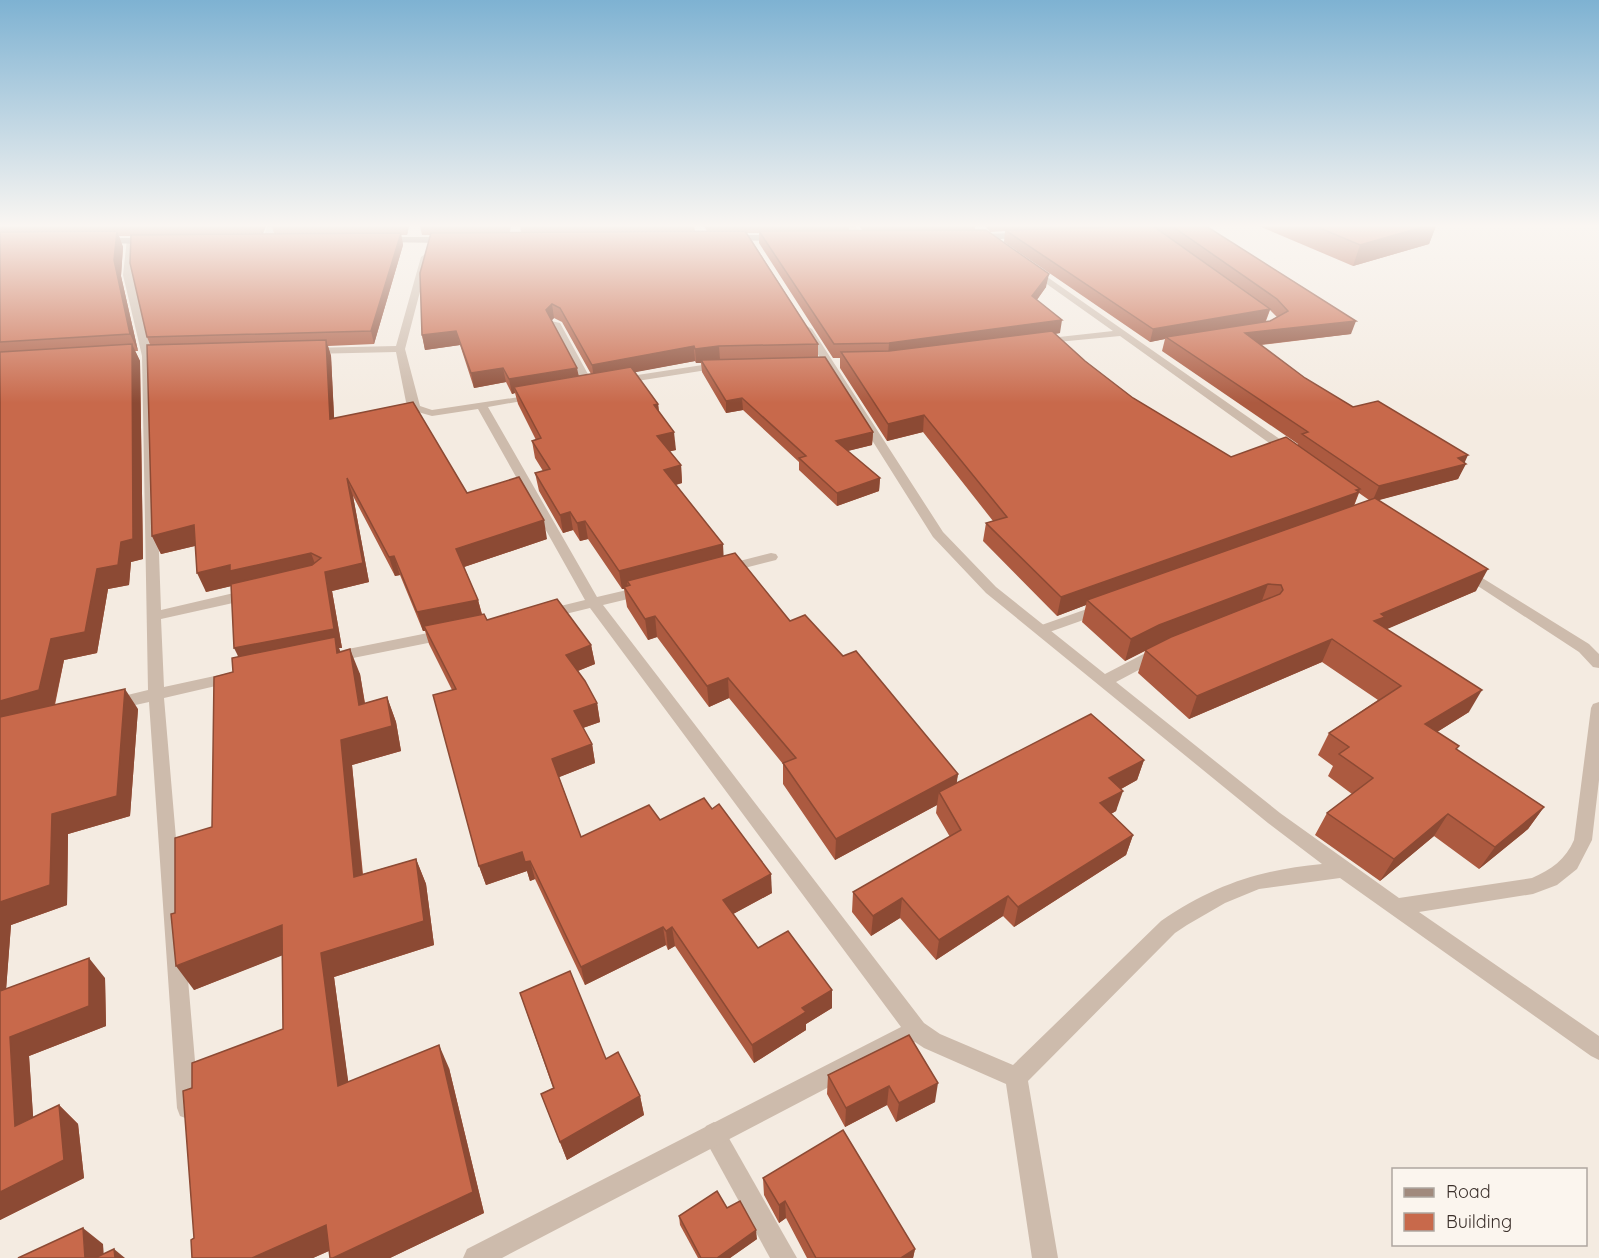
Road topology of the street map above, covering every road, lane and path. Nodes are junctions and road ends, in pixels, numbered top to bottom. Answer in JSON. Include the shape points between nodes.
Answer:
{"nodes":[{"id":1,"x":130,"y":285,"type":"edge"},
{"id":2,"x":418,"y":285,"type":"edge"},
{"id":3,"x":1054,"y":285,"type":"edge"},
{"id":4,"x":801,"y":321,"type":"edge"},
{"id":5,"x":555,"y":323,"type":"edge"},
{"id":6,"x":1122,"y":333,"type":"junction"},
{"id":7,"x":1031,"y":343,"type":"edge"},
{"id":8,"x":400,"y":349,"type":"junction"},
{"id":9,"x":296,"y":352,"type":"edge"},
{"id":10,"x":730,"y":365,"type":"edge"},
{"id":11,"x":546,"y":394,"type":"edge"},
{"id":12,"x":481,"y":405,"type":"junction"},
{"id":13,"x":1304,"y":462,"type":"edge"},
{"id":14,"x":771,"y":557,"type":"dead end"},
{"id":15,"x":1448,"y":560,"type":"edge"},
{"id":16,"x":705,"y":575,"type":"edge"},
{"id":17,"x":660,"y":586,"type":"edge"},
{"id":18,"x":264,"y":591,"type":"edge"},
{"id":19,"x":1118,"y":602,"type":"edge"},
{"id":20,"x":594,"y":604,"type":"junction"},
{"id":21,"x":154,"y":616,"type":"junction"},
{"id":22,"x":525,"y":618,"type":"edge"},
{"id":23,"x":467,"y":630,"type":"edge"},
{"id":24,"x":1041,"y":630,"type":"junction"},
{"id":25,"x":1179,"y":645,"type":"edge"},
{"id":26,"x":318,"y":660,"type":"edge"},
{"id":27,"x":1599,"y":663,"type":"edge"},
{"id":28,"x":248,"y":674,"type":"edge"},
{"id":29,"x":1104,"y":681,"type":"junction"},
{"id":30,"x":156,"y":693,"type":"junction"},
{"id":31,"x":100,"y":707,"type":"edge"},
{"id":32,"x":1599,"y":708,"type":"edge"},
{"id":33,"x":1343,"y":870,"type":"junction"},
{"id":34,"x":1397,"y":907,"type":"junction"},
{"id":35,"x":924,"y":1036,"type":"junction"},
{"id":36,"x":1599,"y":1049,"type":"edge"},
{"id":37,"x":1010,"y":1075,"type":"junction"},
{"id":38,"x":189,"y":1129,"type":"edge"},
{"id":39,"x":714,"y":1134,"type":"junction"},
{"id":40,"x":476,"y":1258,"type":"edge"},
{"id":41,"x":784,"y":1258,"type":"edge"},
{"id":42,"x":1045,"y":1258,"type":"edge"}],
"edges":[{"from":1,"to":21,"type":"street","via":[[147,356]]},
{"from":2,"to":8,"type":"street"},
{"from":3,"to":6,"type":"street"},
{"from":4,"to":24,"type":"street","via":[[938,534],[991,590]]},
{"from":5,"to":10,"type":"street","via":[[595,386]]},
{"from":6,"to":7,"type":"street"},
{"from":6,"to":13,"type":"street","via":[[1150,347]]},
{"from":8,"to":9,"type":"street"},
{"from":8,"to":12,"type":"street","via":[[417,410],[432,413]]},
{"from":11,"to":12,"type":"street"},
{"from":12,"to":20,"type":"street"},
{"from":14,"to":16,"type":"street"},
{"from":15,"to":27,"type":"street","via":[[1584,648]]},
{"from":17,"to":20,"type":"street"},
{"from":18,"to":21,"type":"street"},
{"from":19,"to":24,"type":"street"},
{"from":20,"to":22,"type":"street"},
{"from":20,"to":35,"type":"street"},
{"from":21,"to":30,"type":"street"},
{"from":23,"to":26,"type":"street"},
{"from":24,"to":29,"type":"street"},
{"from":25,"to":29,"type":"street"},
{"from":28,"to":30,"type":"street"},
{"from":29,"to":33,"type":"street"},
{"from":30,"to":31,"type":"street"},
{"from":30,"to":38,"type":"street"},
{"from":32,"to":34,"type":"street","via":[[1583,840],[1568,866],[1550,880],[1533,886]]},
{"from":33,"to":34,"type":"street"},
{"from":33,"to":37,"type":"street","via":[[1254,883],[1185,915]]},
{"from":34,"to":36,"type":"street"},
{"from":35,"to":37,"type":"street"},
{"from":35,"to":39,"type":"street"},
{"from":37,"to":42,"type":"street"},
{"from":39,"to":40,"type":"street"},
{"from":39,"to":41,"type":"street"}]}
